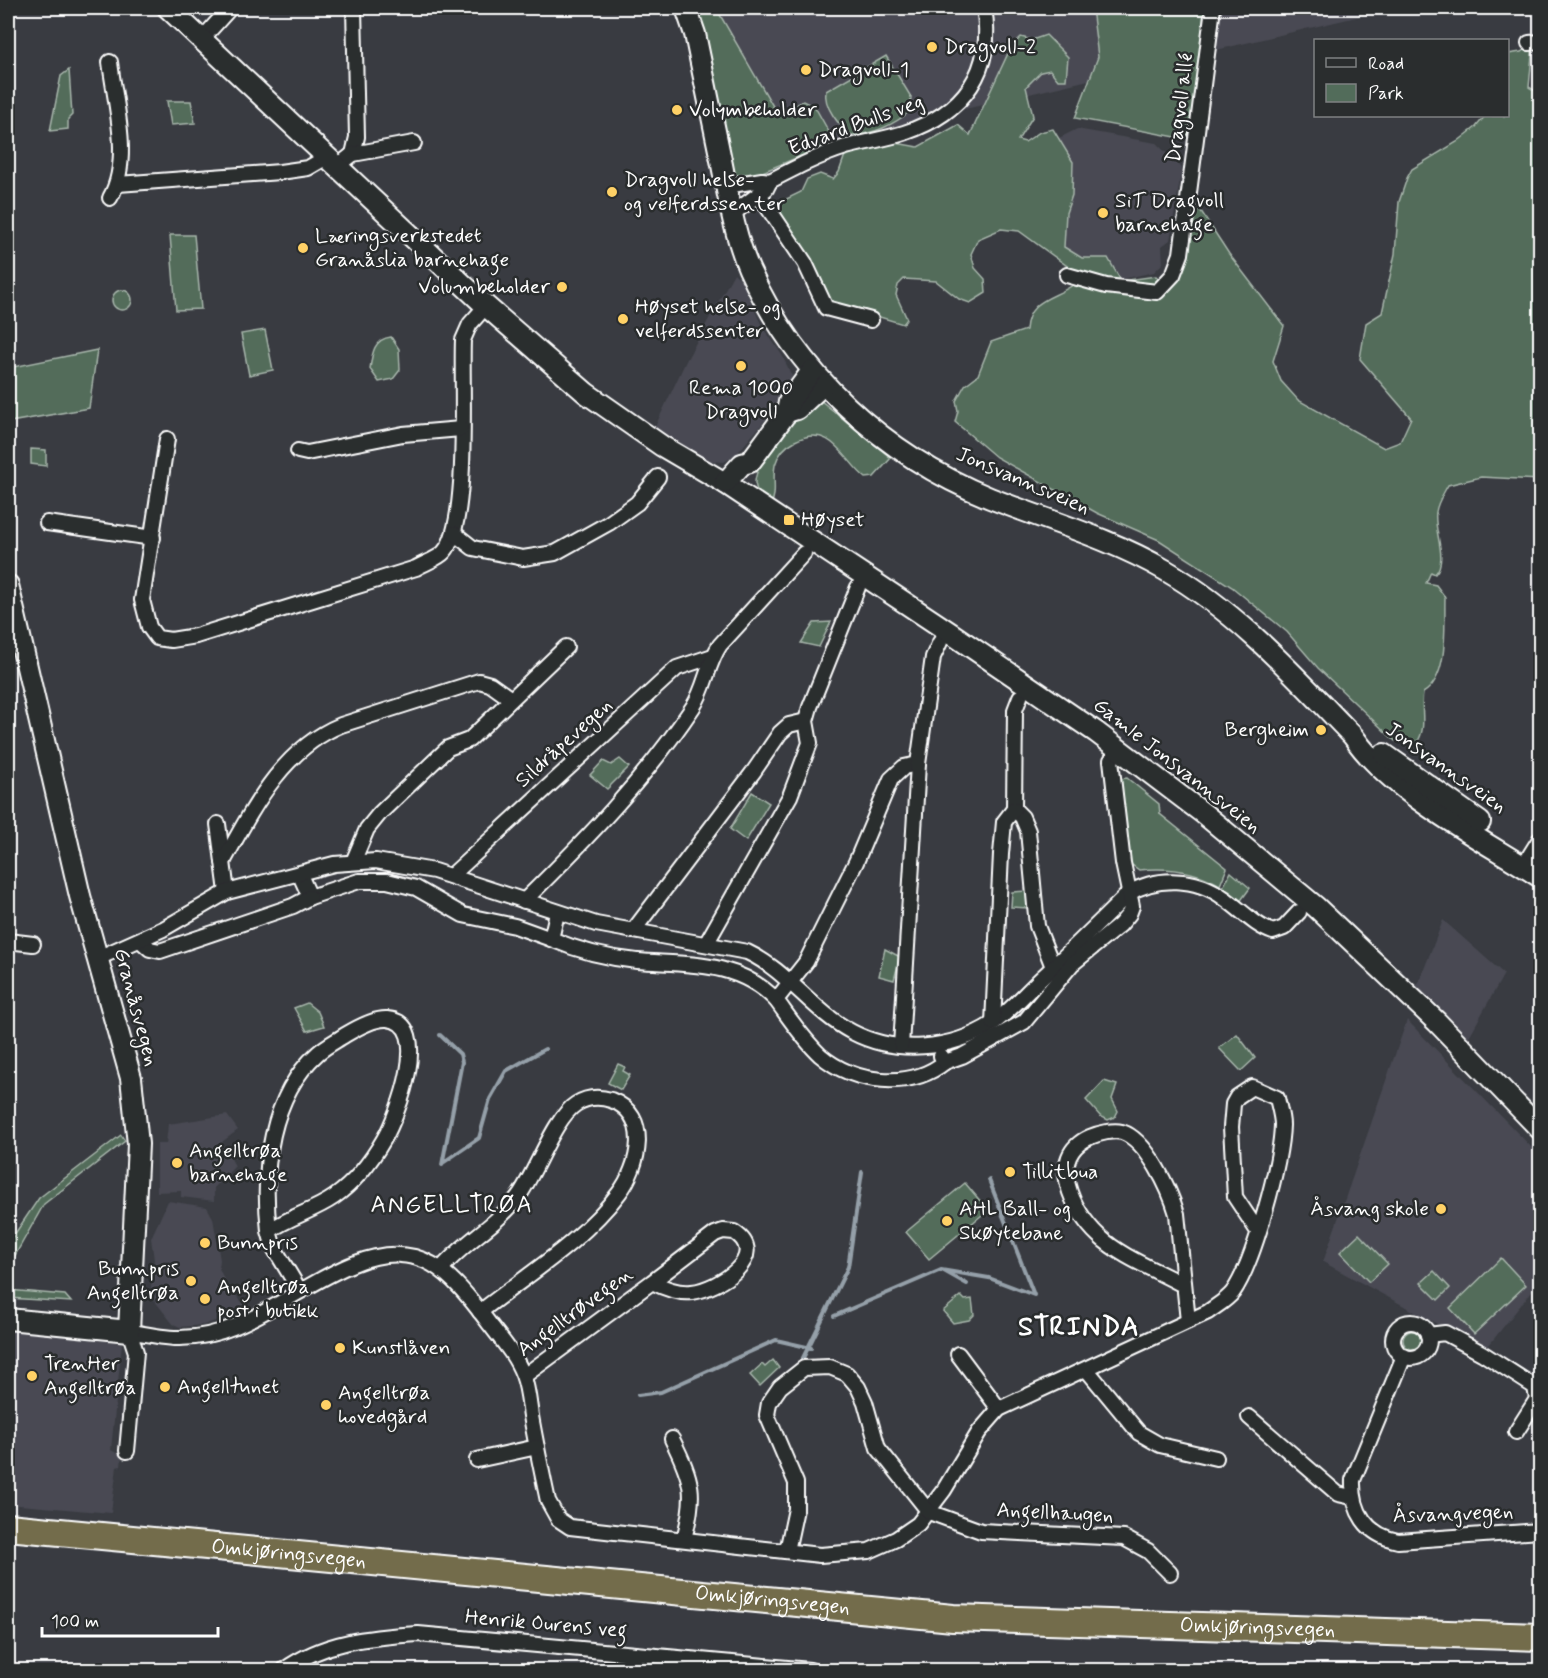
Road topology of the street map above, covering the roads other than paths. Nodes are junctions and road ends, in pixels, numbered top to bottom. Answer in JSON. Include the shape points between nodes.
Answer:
{"nodes":[{"id":1,"x":168,"y":8,"type":"edge"},
{"id":2,"x":230,"y":8,"type":"edge"},
{"id":3,"x":354,"y":8,"type":"edge"},
{"id":4,"x":686,"y":8,"type":"edge"},
{"id":5,"x":984,"y":8,"type":"edge"},
{"id":6,"x":1213,"y":8,"type":"edge"},
{"id":7,"x":202,"y":39,"type":"junction"},
{"id":8,"x":110,"y":62,"type":"dead end"},
{"id":9,"x":414,"y":143,"type":"dead end"},
{"id":10,"x":339,"y":159,"type":"junction"},
{"id":11,"x":770,"y":181,"type":"junction"},
{"id":12,"x":118,"y":184,"type":"junction"},
{"id":13,"x":726,"y":186,"type":"junction"},
{"id":14,"x":110,"y":198,"type":"dead end"},
{"id":15,"x":762,"y":199,"type":"dead end"},
{"id":16,"x":732,"y":214,"type":"junction"},
{"id":17,"x":1067,"y":275,"type":"dead end"},
{"id":18,"x":486,"y":306,"type":"junction"},
{"id":19,"x":871,"y":320,"type":"dead end"},
{"id":20,"x":818,"y":378,"type":"junction"},
{"id":21,"x":461,"y":429,"type":"junction"},
{"id":22,"x":167,"y":439,"type":"dead end"},
{"id":23,"x":298,"y":451,"type":"dead end"},
{"id":24,"x":658,"y":477,"type":"dead end"},
{"id":25,"x":733,"y":488,"type":"junction"},
{"id":26,"x":47,"y":523,"type":"dead end"},
{"id":27,"x":454,"y":533,"type":"junction"},
{"id":28,"x":153,"y":538,"type":"junction"},
{"id":29,"x":804,"y":553,"type":"dead end"},
{"id":30,"x":8,"y":585,"type":"edge"},
{"id":31,"x":858,"y":586,"type":"dead end"},
{"id":32,"x":940,"y":642,"type":"dead end"},
{"id":33,"x":566,"y":647,"type":"dead end"},
{"id":34,"x":713,"y":656,"type":"junction"},
{"id":35,"x":1020,"y":697,"type":"dead end"},
{"id":36,"x":511,"y":699,"type":"junction"},
{"id":37,"x":806,"y":721,"type":"junction"},
{"id":38,"x":1111,"y":760,"type":"dead end"},
{"id":39,"x":918,"y":764,"type":"junction"},
{"id":40,"x":1014,"y":809,"type":"junction"},
{"id":41,"x":218,"y":824,"type":"dead end"},
{"id":42,"x":1537,"y":861,"type":"edge"},
{"id":43,"x":223,"y":862,"type":"junction"},
{"id":44,"x":353,"y":862,"type":"junction"},
{"id":45,"x":300,"y":875,"type":"junction"},
{"id":46,"x":451,"y":876,"type":"junction"},
{"id":47,"x":227,"y":892,"type":"junction"},
{"id":48,"x":310,"y":897,"type":"junction"},
{"id":49,"x":1130,"y":900,"type":"junction"},
{"id":50,"x":524,"y":901,"type":"junction"},
{"id":51,"x":557,"y":912,"type":"junction"},
{"id":52,"x":1299,"y":912,"type":"dead end"},
{"id":53,"x":633,"y":931,"type":"junction"},
{"id":54,"x":551,"y":939,"type":"junction"},
{"id":55,"x":140,"y":940,"type":"junction"},
{"id":56,"x":8,"y":941,"type":"edge"},
{"id":57,"x":33,"y":944,"type":"dead end"},
{"id":58,"x":706,"y":944,"type":"junction"},
{"id":59,"x":98,"y":958,"type":"junction"},
{"id":60,"x":1053,"y":967,"type":"junction"},
{"id":61,"x":791,"y":982,"type":"junction"},
{"id":62,"x":776,"y":1000,"type":"junction"},
{"id":63,"x":993,"y":1023,"type":"junction"},
{"id":64,"x":901,"y":1046,"type":"junction"},
{"id":65,"x":934,"y":1046,"type":"junction"},
{"id":66,"x":945,"y":1062,"type":"junction"},
{"id":67,"x":1540,"y":1129,"type":"edge"},
{"id":68,"x":269,"y":1230,"type":"junction"},
{"id":69,"x":1257,"y":1230,"type":"junction"},
{"id":70,"x":442,"y":1268,"type":"junction"},
{"id":71,"x":652,"y":1282,"type":"junction"},
{"id":72,"x":1182,"y":1285,"type":"junction"},
{"id":73,"x":300,"y":1291,"type":"junction"},
{"id":74,"x":480,"y":1312,"type":"junction"},
{"id":75,"x":8,"y":1319,"type":"edge"},
{"id":76,"x":1188,"y":1321,"type":"junction"},
{"id":77,"x":129,"y":1331,"type":"junction"},
{"id":78,"x":1428,"y":1335,"type":"junction"},
{"id":79,"x":958,"y":1354,"type":"dead end"},
{"id":80,"x":1404,"y":1356,"type":"junction"},
{"id":81,"x":1087,"y":1370,"type":"junction"},
{"id":82,"x":524,"y":1376,"type":"junction"},
{"id":83,"x":999,"y":1409,"type":"junction"},
{"id":84,"x":1249,"y":1417,"type":"dead end"},
{"id":85,"x":1516,"y":1432,"type":"dead end"},
{"id":86,"x":672,"y":1439,"type":"dead end"},
{"id":87,"x":537,"y":1447,"type":"junction"},
{"id":88,"x":127,"y":1451,"type":"dead end"},
{"id":89,"x":1216,"y":1458,"type":"dead end"},
{"id":90,"x":477,"y":1460,"type":"dead end"},
{"id":91,"x":1352,"y":1497,"type":"junction"},
{"id":92,"x":929,"y":1512,"type":"junction"},
{"id":93,"x":8,"y":1527,"type":"edge"},
{"id":94,"x":1540,"y":1531,"type":"edge"},
{"id":95,"x":684,"y":1539,"type":"junction"},
{"id":96,"x":8,"y":1545,"type":"edge"},
{"id":97,"x":787,"y":1551,"type":"junction"},
{"id":98,"x":1170,"y":1574,"type":"dead end"},
{"id":99,"x":1540,"y":1637,"type":"edge"},
{"id":100,"x":1540,"y":1653,"type":"edge"},
{"id":101,"x":284,"y":1671,"type":"edge"},
{"id":102,"x":810,"y":1671,"type":"edge"}],
"edges":[{"from":1,"to":7,"type":"street","name":"Gamle Jonsvannsveien"},
{"from":2,"to":7,"type":"street"},
{"from":3,"to":10,"type":"street","via":[[357,137]]},
{"from":4,"to":13,"type":"street","name":"Jonsvannsveien","via":[[695,34]]},
{"from":5,"to":11,"type":"street","name":"Edvard Bulls veg","via":[[988,32],[985,60],[972,85],[948,113],[904,133],[825,155]]},
{"from":6,"to":17,"type":"street","name":"Dragvoll allé","via":[[1187,218],[1173,275],[1157,292],[1115,288]]},
{"from":7,"to":10,"type":"street","name":"Gamle Jonsvannsveien"},
{"from":8,"to":12,"type":"street","via":[[120,157]]},
{"from":9,"to":10,"type":"street"},
{"from":10,"to":12,"type":"street","via":[[280,172]]},
{"from":10,"to":18,"type":"street","name":"Gamle Jonsvannsveien"},
{"from":11,"to":13,"type":"street","name":"Edvard Bulls veg"},
{"from":11,"to":16,"type":"street","name":"Edvard Bulls veg","via":[[766,189]]},
{"from":12,"to":14,"type":"street"},
{"from":13,"to":16,"type":"street","name":"Jonsvannsveien"},
{"from":15,"to":19,"type":"street","via":[[805,263],[826,308]]},
{"from":16,"to":20,"type":"street","name":"Jonsvannsveien","via":[[759,290]]},
{"from":18,"to":21,"type":"street","via":[[470,324],[463,340]]},
{"from":18,"to":25,"type":"street","name":"Gamle Jonsvannsveien","via":[[559,371],[620,418]]},
{"from":20,"to":25,"type":"street","via":[[797,409],[788,412],[750,462],[752,472]]},
{"from":20,"to":42,"type":"street","name":"Jonsvannsveien","via":[[879,435],[944,476],[1134,554],[1191,586],[1244,626],[1353,736],[1362,750],[1400,784]]},
{"from":21,"to":23,"type":"street","via":[[403,434],[307,453]]},
{"from":21,"to":27,"type":"street"},
{"from":22,"to":28,"type":"street"},
{"from":24,"to":27,"type":"street","via":[[637,504],[555,553],[523,558],[497,553],[473,548]]},
{"from":25,"to":67,"type":"street","name":"Gamle Jonsvannsveien","via":[[1011,673],[1204,814],[1346,935]]},
{"from":26,"to":28,"type":"street"},
{"from":27,"to":28,"type":"street","via":[[444,553],[416,568],[235,625],[171,640],[157,638],[142,600]]},
{"from":29,"to":34,"type":"street"},
{"from":30,"to":59,"type":"street","name":"Granåsvegen"},
{"from":31,"to":37,"type":"street"},
{"from":32,"to":39,"type":"street","via":[[933,657]]},
{"from":33,"to":36,"type":"street"},
{"from":34,"to":46,"type":"street","name":"Sildråpevegen","via":[[677,668]]},
{"from":34,"to":50,"type":"street","via":[[701,694],[657,758],[585,842]]},
{"from":35,"to":40,"type":"street","via":[[1015,710]]},
{"from":36,"to":43,"type":"street","via":[[479,681],[321,734],[269,786]]},
{"from":36,"to":44,"type":"street","via":[[469,740],[447,748],[380,813],[367,829]]},
{"from":37,"to":53,"type":"street","via":[[789,725],[780,733]]},
{"from":37,"to":58,"type":"street","via":[[810,742],[790,796]]},
{"from":38,"to":49,"type":"street"},
{"from":39,"to":61,"type":"street","via":[[908,765],[895,774],[822,931]]},
{"from":39,"to":64,"type":"street"},
{"from":40,"to":60,"type":"street","via":[[1028,831],[1037,926]]},
{"from":40,"to":63,"type":"street","via":[[1004,822]]},
{"from":41,"to":43,"type":"street"},
{"from":43,"to":47,"type":"street"},
{"from":44,"to":45,"type":"street"},
{"from":44,"to":46,"type":"street","via":[[393,862]]},
{"from":45,"to":47,"type":"street"},
{"from":45,"to":48,"type":"street"},
{"from":46,"to":50,"type":"street"},
{"from":47,"to":55,"type":"street"},
{"from":48,"to":54,"type":"street","via":[[359,881],[387,880],[416,888],[463,915]]},
{"from":48,"to":55,"type":"street","via":[[160,951],[150,949]]},
{"from":49,"to":52,"type":"street","via":[[1142,886],[1164,880],[1186,883],[1221,896],[1273,932],[1284,928]]},
{"from":49,"to":60,"type":"street"},
{"from":49,"to":66,"type":"street","via":[[1120,925],[1072,964],[1024,1022]]},
{"from":50,"to":51,"type":"street"},
{"from":51,"to":53,"type":"street"},
{"from":51,"to":54,"type":"street"},
{"from":53,"to":58,"type":"street"},
{"from":54,"to":62,"type":"street","via":[[598,955],[704,965],[737,973]]},
{"from":55,"to":59,"type":"street"},
{"from":56,"to":57,"type":"street"},
{"from":58,"to":61,"type":"street","via":[[757,957]]},
{"from":59,"to":77,"type":"street","name":"Granåsvegen","via":[[127,1058],[137,1130]]},
{"from":60,"to":63,"type":"street"},
{"from":61,"to":62,"type":"street"},
{"from":61,"to":64,"type":"street","via":[[852,1032],[869,1040]]},
{"from":62,"to":66,"type":"street","via":[[808,1043],[829,1062],[864,1077],[896,1080],[928,1074]]},
{"from":63,"to":65,"type":"street","via":[[966,1037]]},
{"from":64,"to":65,"type":"street"},
{"from":65,"to":66,"type":"street"},
{"from":68,"to":68,"type":"street","via":[[333,1198],[367,1165],[384,1140],[397,1111],[409,1062],[410,1040],[402,1026],[387,1019],[371,1023],[319,1051],[305,1066],[279,1116],[270,1151],[265,1186]]},
{"from":68,"to":73,"type":"street","via":[[274,1248]]},
{"from":69,"to":69,"type":"street","name":"Angelltrøvegen","via":[[1235,1197],[1231,1127],[1233,1104],[1252,1087],[1277,1098],[1282,1124],[1278,1158]]},
{"from":69,"to":76,"type":"street","name":"Angelltrøvegen","via":[[1246,1268],[1232,1293],[1208,1312]]},
{"from":70,"to":73,"type":"street","name":"Angelltrøvegen","via":[[422,1258],[380,1254],[351,1264]]},
{"from":70,"to":74,"type":"street","name":"Angelltrøvegen"},
{"from":70,"to":74,"type":"street","via":[[518,1197],[561,1119],[572,1108],[601,1097],[630,1113],[636,1128],[637,1156],[618,1194],[588,1227]]},
{"from":71,"to":71,"type":"street","name":"Angelltrøvegen","via":[[673,1290],[699,1290],[743,1265],[747,1246],[734,1232],[719,1232]]},
{"from":71,"to":82,"type":"street","name":"Angelltrøvegen"},
{"from":72,"to":72,"type":"street","via":[[1178,1214],[1139,1142],[1121,1132],[1098,1133],[1080,1141],[1066,1168],[1069,1197],[1097,1235]]},
{"from":72,"to":76,"type":"street"},
{"from":73,"to":77,"type":"street","name":"Angelltrøvegen","via":[[246,1322],[214,1333],[174,1338]]},
{"from":74,"to":82,"type":"street","name":"Angelltrøvegen"},
{"from":75,"to":77,"type":"street"},
{"from":76,"to":81,"type":"street","name":"Angelltrøvegen"},
{"from":77,"to":88,"type":"street","name":"Granåsvegen","via":[[136,1352]]},
{"from":78,"to":80,"type":"street","via":[[1425,1350],[1412,1358]]},
{"from":78,"to":80,"type":"street","via":[[1416,1322],[1400,1325],[1393,1338],[1398,1352]]},
{"from":78,"to":85,"type":"street","via":[[1445,1333],[1535,1387],[1537,1399]]},
{"from":79,"to":83,"type":"street"},
{"from":80,"to":91,"type":"street","via":[[1353,1480]]},
{"from":81,"to":83,"type":"street","name":"Angelltrøvegen"},
{"from":81,"to":89,"type":"street","via":[[1139,1433],[1160,1445]]},
{"from":82,"to":87,"type":"street","name":"Angelltrøvegen"},
{"from":83,"to":92,"type":"street","name":"Angelltrøvegen","via":[[979,1432]]},
{"from":84,"to":91,"type":"street","via":[[1338,1494]]},
{"from":86,"to":95,"type":"street","via":[[690,1476],[692,1509]]},
{"from":87,"to":90,"type":"street"},
{"from":87,"to":95,"type":"street","name":"Angelltrøvegen","via":[[548,1501],[558,1519],[570,1527]]},
{"from":91,"to":94,"type":"street","name":"Åsvangvegen","via":[[1356,1510],[1369,1526],[1385,1538],[1398,1541]]},
{"from":92,"to":97,"type":"street","name":"Angelltrøvegen","via":[[904,1534],[869,1551],[820,1555]]},
{"from":92,"to":97,"type":"street","via":[[878,1448],[865,1402],[853,1380],[838,1371],[817,1366],[804,1368],[780,1387],[769,1403],[767,1415],[796,1483],[796,1509]]},
{"from":92,"to":98,"type":"street","name":"Angellhaugen","via":[[981,1530],[1124,1538],[1148,1551]]},
{"from":93,"to":99,"type":"highway","name":"Omkjøringsvegen","via":[[932,1617]]},
{"from":95,"to":97,"type":"street","name":"Angelltrøvegen"},
{"from":96,"to":100,"type":"highway","name":"Omkjøringsvegen","via":[[951,1636]]},
{"from":101,"to":102,"type":"street","name":"Henrik Ourens veg","via":[[328,1646],[364,1637],[418,1634]]}]}
